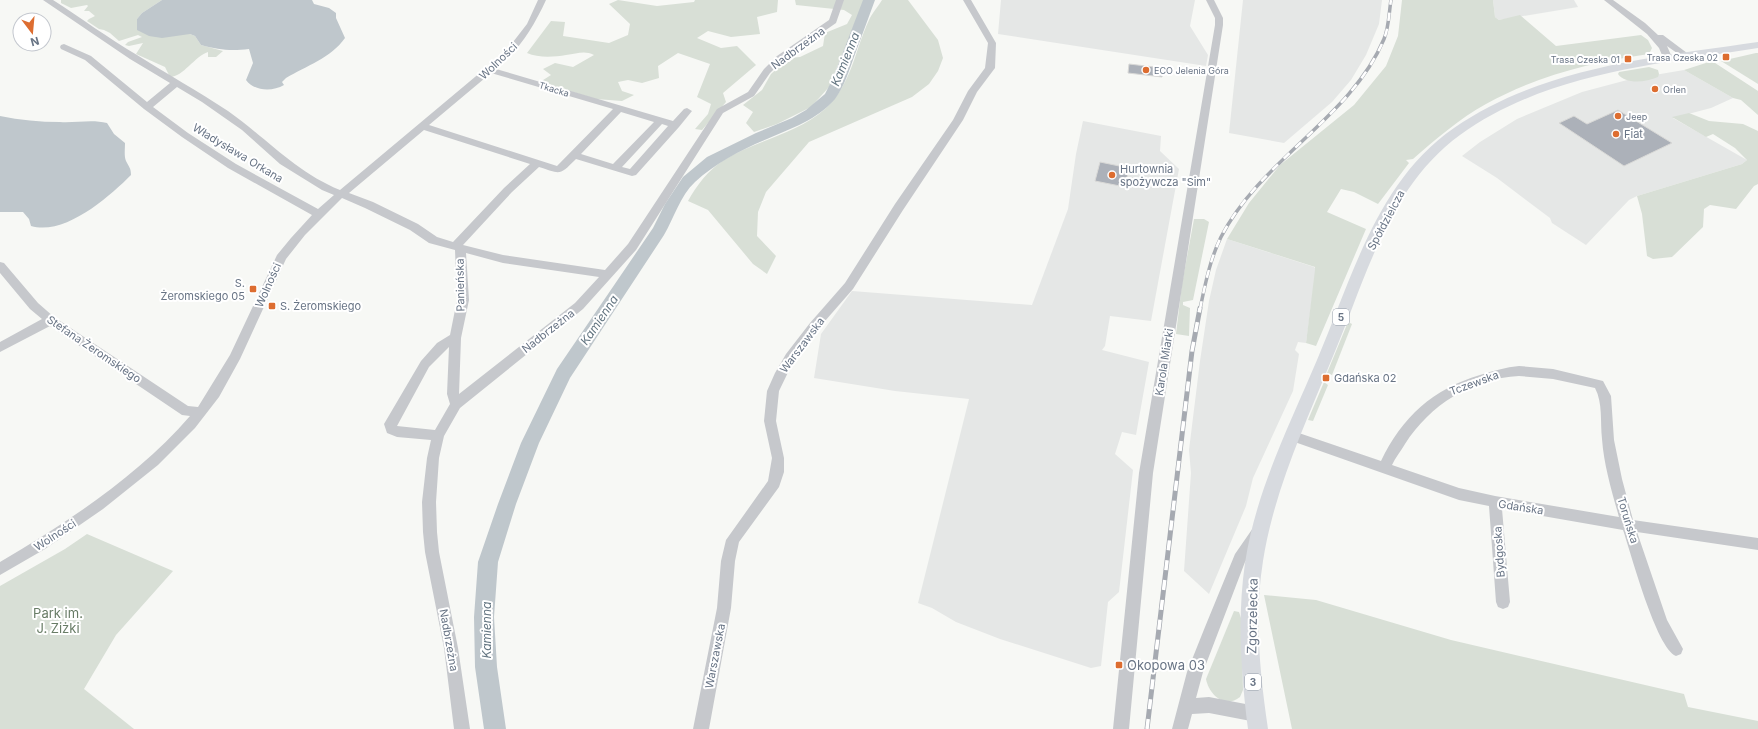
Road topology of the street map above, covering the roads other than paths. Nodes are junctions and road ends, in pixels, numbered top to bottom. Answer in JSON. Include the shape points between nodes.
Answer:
{"nodes":[{"id":1,"x":47,"y":0,"type":"edge"},
{"id":2,"x":542,"y":0,"type":"edge"},
{"id":3,"x":840,"y":0,"type":"edge"},
{"id":4,"x":967,"y":0,"type":"edge"},
{"id":5,"x":1210,"y":0,"type":"edge"},
{"id":6,"x":1608,"y":0,"type":"edge"},
{"id":7,"x":1647,"y":29,"type":"junction"},
{"id":8,"x":1661,"y":43,"type":"junction"},
{"id":9,"x":1758,"y":45,"type":"edge"},
{"id":10,"x":64,"y":47,"type":"dead end"},
{"id":11,"x":1687,"y":56,"type":"junction"},
{"id":12,"x":1662,"y":60,"type":"junction"},
{"id":13,"x":490,"y":70,"type":"junction"},
{"id":14,"x":176,"y":83,"type":"junction"},
{"id":15,"x":147,"y":107,"type":"junction"},
{"id":16,"x":619,"y":109,"type":"junction"},
{"id":17,"x":687,"y":111,"type":"dead end"},
{"id":18,"x":660,"y":121,"type":"junction"},
{"id":19,"x":422,"y":126,"type":"junction"},
{"id":20,"x":676,"y":126,"type":"junction"},
{"id":21,"x":574,"y":155,"type":"junction"},
{"id":22,"x":536,"y":164,"type":"junction"},
{"id":23,"x":615,"y":168,"type":"junction"},
{"id":24,"x":341,"y":194,"type":"junction"},
{"id":25,"x":319,"y":214,"type":"junction"},
{"id":26,"x":458,"y":247,"type":"junction"},
{"id":27,"x":0,"y":266,"type":"edge"},
{"id":28,"x":607,"y":274,"type":"junction"},
{"id":29,"x":50,"y":320,"type":"junction"},
{"id":30,"x":456,"y":338,"type":"junction"},
{"id":31,"x":0,"y":347,"type":"edge"},
{"id":32,"x":1599,"y":384,"type":"joint"},
{"id":33,"x":456,"y":404,"type":"junction"},
{"id":34,"x":201,"y":412,"type":"junction"},
{"id":35,"x":438,"y":435,"type":"junction"},
{"id":36,"x":1293,"y":436,"type":"junction"},
{"id":37,"x":1385,"y":468,"type":"junction"},
{"id":38,"x":1494,"y":502,"type":"junction"},
{"id":39,"x":1628,"y":525,"type":"junction"},
{"id":40,"x":1261,"y":528,"type":"junction"},
{"id":41,"x":1758,"y":544,"type":"edge"},
{"id":42,"x":0,"y":569,"type":"edge"},
{"id":43,"x":1503,"y":602,"type":"dead end"},
{"id":44,"x":1676,"y":649,"type":"dead end"},
{"id":45,"x":1251,"y":650,"type":"joint"},
{"id":46,"x":1186,"y":707,"type":"junction"},
{"id":47,"x":1257,"y":722,"type":"edge"},
{"id":48,"x":462,"y":729,"type":"edge"},
{"id":49,"x":701,"y":729,"type":"edge"},
{"id":50,"x":1120,"y":729,"type":"edge"},
{"id":51,"x":1180,"y":729,"type":"edge"}],
"edges":[{"from":1,"to":14,"type":"street","name":"Władysława Orkana"},
{"from":2,"to":13,"type":"street","name":"Wolności","via":[[524,34],[509,53]]},
{"from":3,"to":28,"type":"street","name":"Nadbrzeżna","via":[[833,21],[780,58],[751,94],[720,111],[632,247]]},
{"from":4,"to":49,"type":"street","name":"Warszawska","via":[[992,44],[990,68],[850,286],[814,326],[778,376],[773,391],[770,421],[778,458],[777,472],[774,483],[765,497],[733,540],[728,561],[724,608]]},
{"from":5,"to":50,"type":"street","name":"Karola Miarki","via":[[1219,18],[1219,25],[1146,473]]},
{"from":6,"to":7,"type":"street"},
{"from":7,"to":8,"type":"street"},
{"from":7,"to":11,"type":"street"},
{"from":8,"to":11,"type":"street","via":[[1676,54]]},
{"from":8,"to":12,"type":"street","via":[[1667,55]]},
{"from":9,"to":11,"type":"main road","number":"5"},
{"from":10,"to":15,"type":"street","name":"Władysława Orkana","via":[[88,58]]},
{"from":11,"to":12,"type":"main road","name":"Spółdzielcza","number":"5"},
{"from":12,"to":36,"type":"main road","name":"Spółdzielcza","number":"5","via":[[1582,76],[1508,103],[1460,130],[1420,165],[1394,201],[1365,259]]},
{"from":13,"to":16,"type":"street","name":"Tkacka"},
{"from":13,"to":19,"type":"street","name":"Wolności"},
{"from":14,"to":15,"type":"street"},
{"from":14,"to":24,"type":"street","name":"Władysława Orkana","via":[[245,128],[284,162],[326,188]]},
{"from":15,"to":25,"type":"street","name":"Władysława Orkana","via":[[232,166]]},
{"from":16,"to":18,"type":"street","name":"Tkacka"},
{"from":16,"to":21,"type":"street"},
{"from":17,"to":20,"type":"street"},
{"from":18,"to":20,"type":"street","name":"Tkacka"},
{"from":18,"to":23,"type":"street"},
{"from":19,"to":22,"type":"street"},
{"from":19,"to":24,"type":"street","name":"Wolności"},
{"from":20,"to":23,"type":"street","via":[[632,173]]},
{"from":21,"to":22,"type":"street","via":[[559,170]]},
{"from":21,"to":23,"type":"street"},
{"from":22,"to":26,"type":"street","via":[[508,190]]},
{"from":24,"to":25,"type":"street","name":"Wolności"},
{"from":24,"to":26,"type":"street","name":"Panieńska","via":[[414,227],[433,240]]},
{"from":25,"to":34,"type":"street","name":"Wolności","via":[[294,239],[281,258],[233,362]]},
{"from":26,"to":28,"type":"street","via":[[503,259]]},
{"from":26,"to":30,"type":"street","name":"Panieńska","via":[[463,300]]},
{"from":27,"to":29,"type":"street","name":"Stefana Żeromskiego","via":[[34,306]]},
{"from":28,"to":33,"type":"street","name":"Nadbrzeżna","via":[[579,306]]},
{"from":29,"to":31,"type":"street"},
{"from":29,"to":34,"type":"street","name":"Stefana Żeromskiego","via":[[186,411]]},
{"from":30,"to":33,"type":"street","name":"Panieńska","via":[[453,394]]},
{"from":30,"to":35,"type":"street","via":[[441,346],[425,364],[390,424],[391,429],[397,432]]},
{"from":32,"to":37,"type":"street","name":"Tczewska","via":[[1554,374],[1524,371],[1497,374],[1458,387],[1428,406],[1408,427]]},
{"from":32,"to":39,"type":"street","name":"Toruńska","via":[[1605,396],[1608,440],[1615,479]]},
{"from":33,"to":35,"type":"street","name":"Nadbrzeżna"},
{"from":34,"to":42,"type":"street","name":"Wolności","via":[[163,452],[99,505],[44,544]]},
{"from":35,"to":48,"type":"street","name":"Nadbrzeżna","via":[[433,458],[430,532],[451,648]]},
{"from":36,"to":37,"type":"street","name":"Gdańska"},
{"from":36,"to":40,"type":"main road","name":"Spółdzielcza","number":"5","via":[[1270,494]]},
{"from":37,"to":38,"type":"street","name":"Gdańska","via":[[1459,494]]},
{"from":38,"to":39,"type":"street","name":"Gdańska"},
{"from":38,"to":43,"type":"street","name":"Bydgoska"},
{"from":39,"to":41,"type":"street","name":"Gdańska"},
{"from":39,"to":44,"type":"street","name":"Toruńska","via":[[1661,623]]},
{"from":40,"to":45,"type":"main road","name":"Zgorzelecka","number":"5","via":[[1252,584]]},
{"from":40,"to":46,"type":"street","via":[[1243,552],[1231,578],[1195,672]]},
{"from":45,"to":47,"type":"main road","name":"Zgorzelecka","number":"3"},
{"from":46,"to":47,"type":"street","via":[[1209,705]]},
{"from":46,"to":51,"type":"street"}]}
